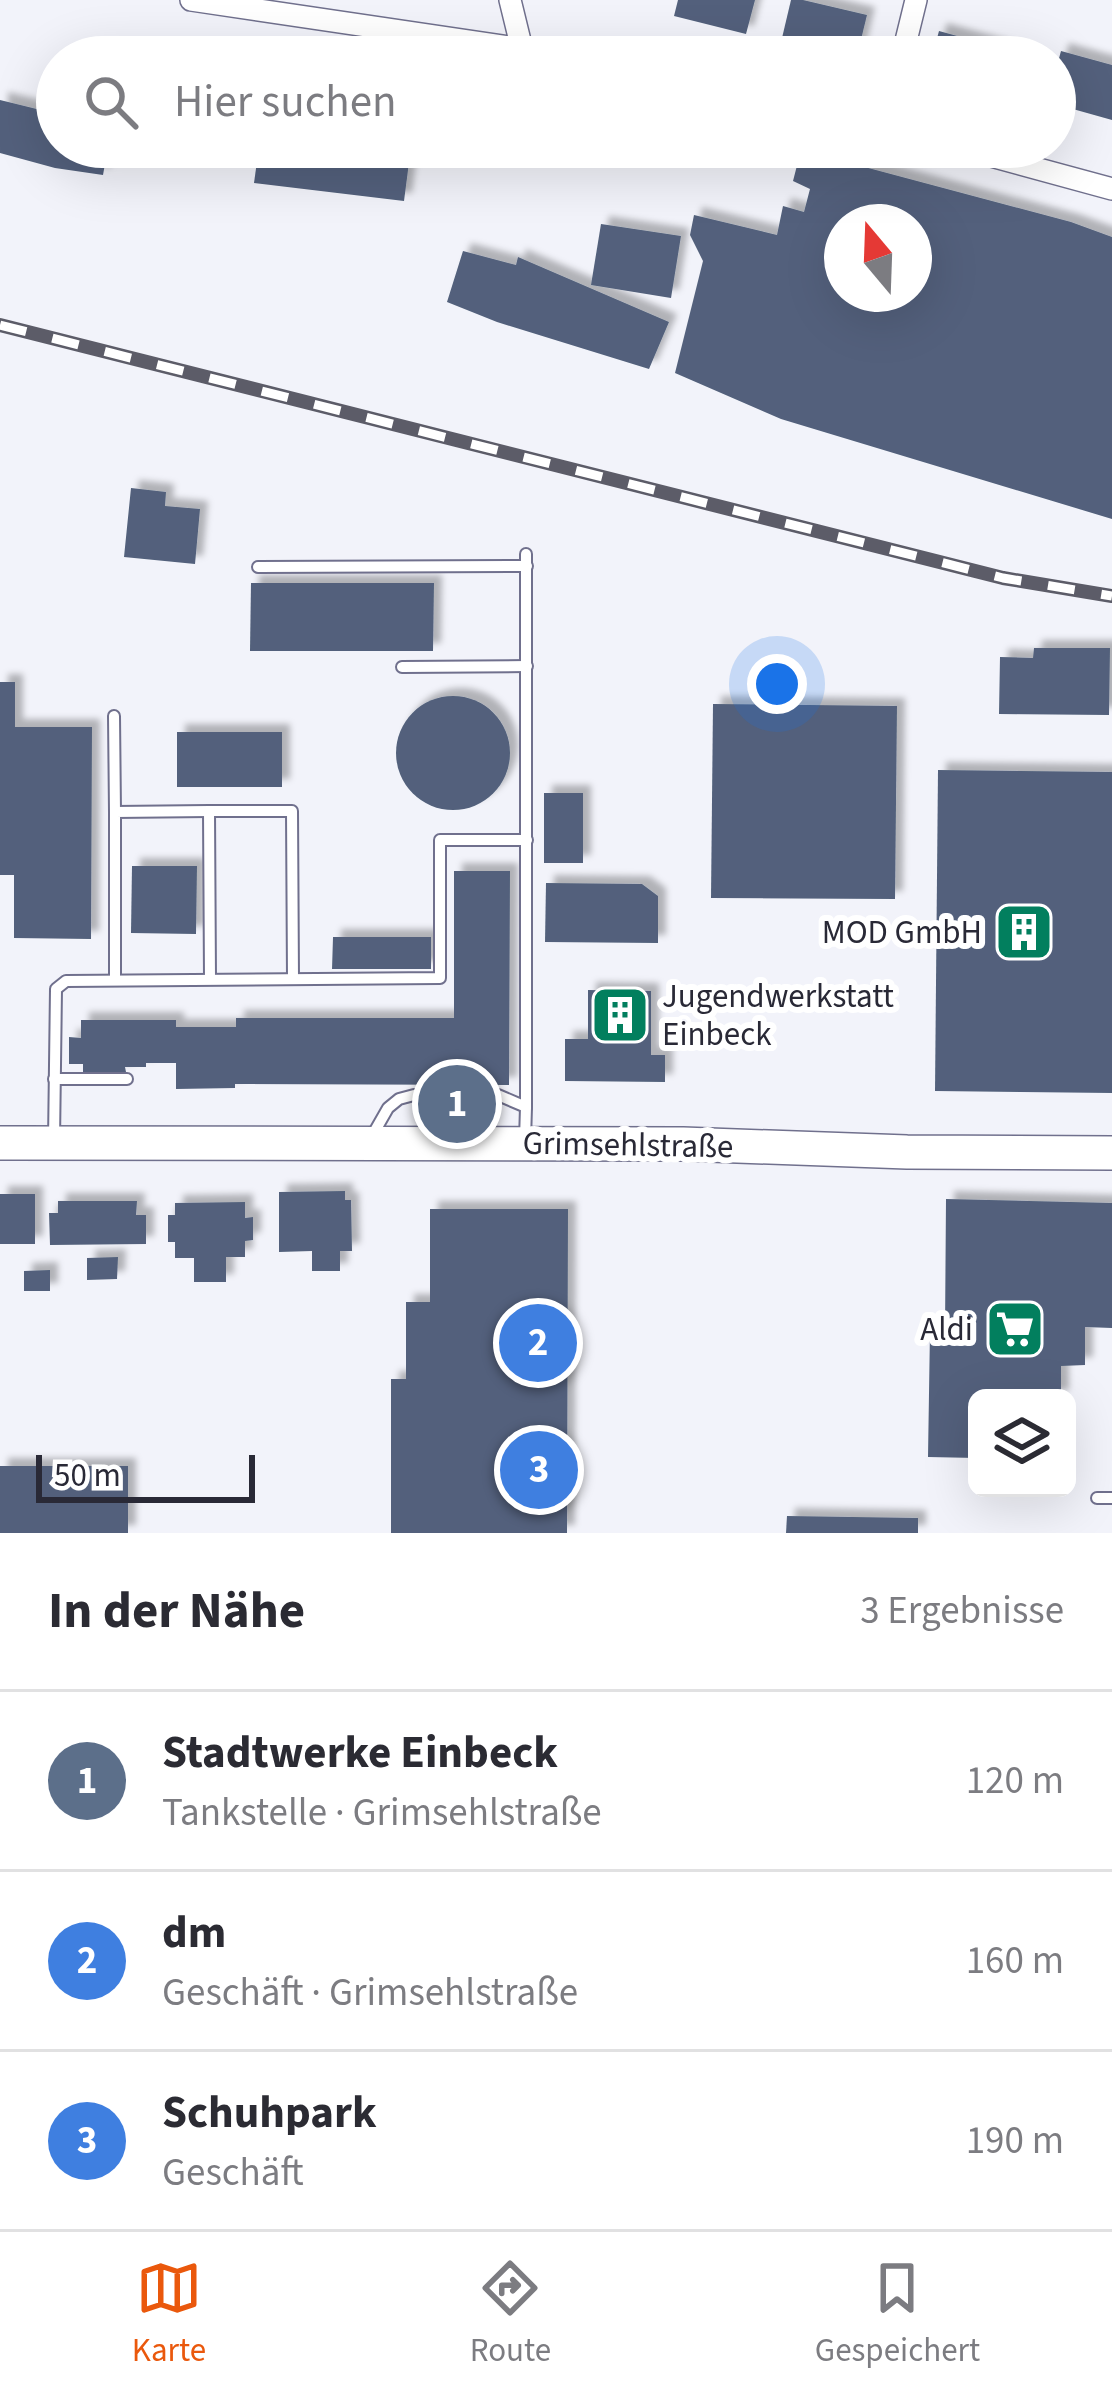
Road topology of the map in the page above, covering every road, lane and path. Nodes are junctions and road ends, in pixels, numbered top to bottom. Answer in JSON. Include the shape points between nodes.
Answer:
{"nodes":[{"id":1,"x":191,"y":0,"type":"edge"},
{"id":2,"x":510,"y":0,"type":"edge"},
{"id":3,"x":916,"y":0,"type":"edge"},
{"id":4,"x":434,"y":36,"type":"edge"},
{"id":5,"x":519,"y":36,"type":"edge"},
{"id":6,"x":907,"y":36,"type":"edge"},
{"id":7,"x":1035,"y":168,"type":"edge"},
{"id":8,"x":1112,"y":189,"type":"edge"},
{"id":9,"x":258,"y":567,"type":"dead end"},
{"id":10,"x":526,"y":666,"type":"junction"},
{"id":11,"x":402,"y":667,"type":"dead end"},
{"id":12,"x":114,"y":716,"type":"dead end"},
{"id":13,"x":115,"y":812,"type":"junction"},
{"id":14,"x":209,"y":812,"type":"junction"},
{"id":15,"x":527,"y":840,"type":"junction"},
{"id":16,"x":210,"y":979,"type":"junction"},
{"id":17,"x":293,"y":979,"type":"junction"},
{"id":18,"x":115,"y":980,"type":"junction"},
{"id":19,"x":54,"y":1078,"type":"junction"},
{"id":20,"x":127,"y":1079,"type":"dead end"},
{"id":21,"x":526,"y":1107,"type":"junction"},
{"id":22,"x":54,"y":1142,"type":"junction"},
{"id":23,"x":0,"y":1143,"type":"edge"},
{"id":24,"x":369,"y":1143,"type":"junction"},
{"id":25,"x":525,"y":1144,"type":"junction"},
{"id":26,"x":1112,"y":1153,"type":"edge"},
{"id":27,"x":1097,"y":1498,"type":"dead end"},
{"id":28,"x":1112,"y":1498,"type":"edge"}],
"edges":[{"from":1,"to":4,"type":"street"},
{"from":2,"to":5,"type":"street"},
{"from":3,"to":6,"type":"street"},
{"from":7,"to":8,"type":"street"},
{"from":9,"to":10,"type":"lane","via":[[526,560]]},
{"from":10,"to":11,"type":"lane"},
{"from":10,"to":15,"type":"lane"},
{"from":12,"to":13,"type":"lane"},
{"from":13,"to":14,"type":"lane"},
{"from":13,"to":18,"type":"lane"},
{"from":14,"to":16,"type":"lane"},
{"from":14,"to":17,"type":"lane","via":[[292,811]]},
{"from":15,"to":17,"type":"lane","via":[[440,840],[440,978]]},
{"from":15,"to":21,"type":"lane"},
{"from":16,"to":17,"type":"lane"},
{"from":16,"to":18,"type":"lane"},
{"from":18,"to":19,"type":"lane","via":[[56,988]]},
{"from":19,"to":20,"type":"lane"},
{"from":19,"to":22,"type":"lane"},
{"from":21,"to":24,"type":"lane","via":[[497,1095],[414,1095],[388,1108]]},
{"from":21,"to":25,"type":"lane"},
{"from":22,"to":23,"type":"main road","name":"Grimsehlstraße"},
{"from":22,"to":24,"type":"main road","name":"Grimsehlstraße"},
{"from":24,"to":25,"type":"main road","name":"Grimsehlstraße"},
{"from":25,"to":26,"type":"main road","name":"Grimsehlstraße"},
{"from":27,"to":28,"type":"lane"}]}
